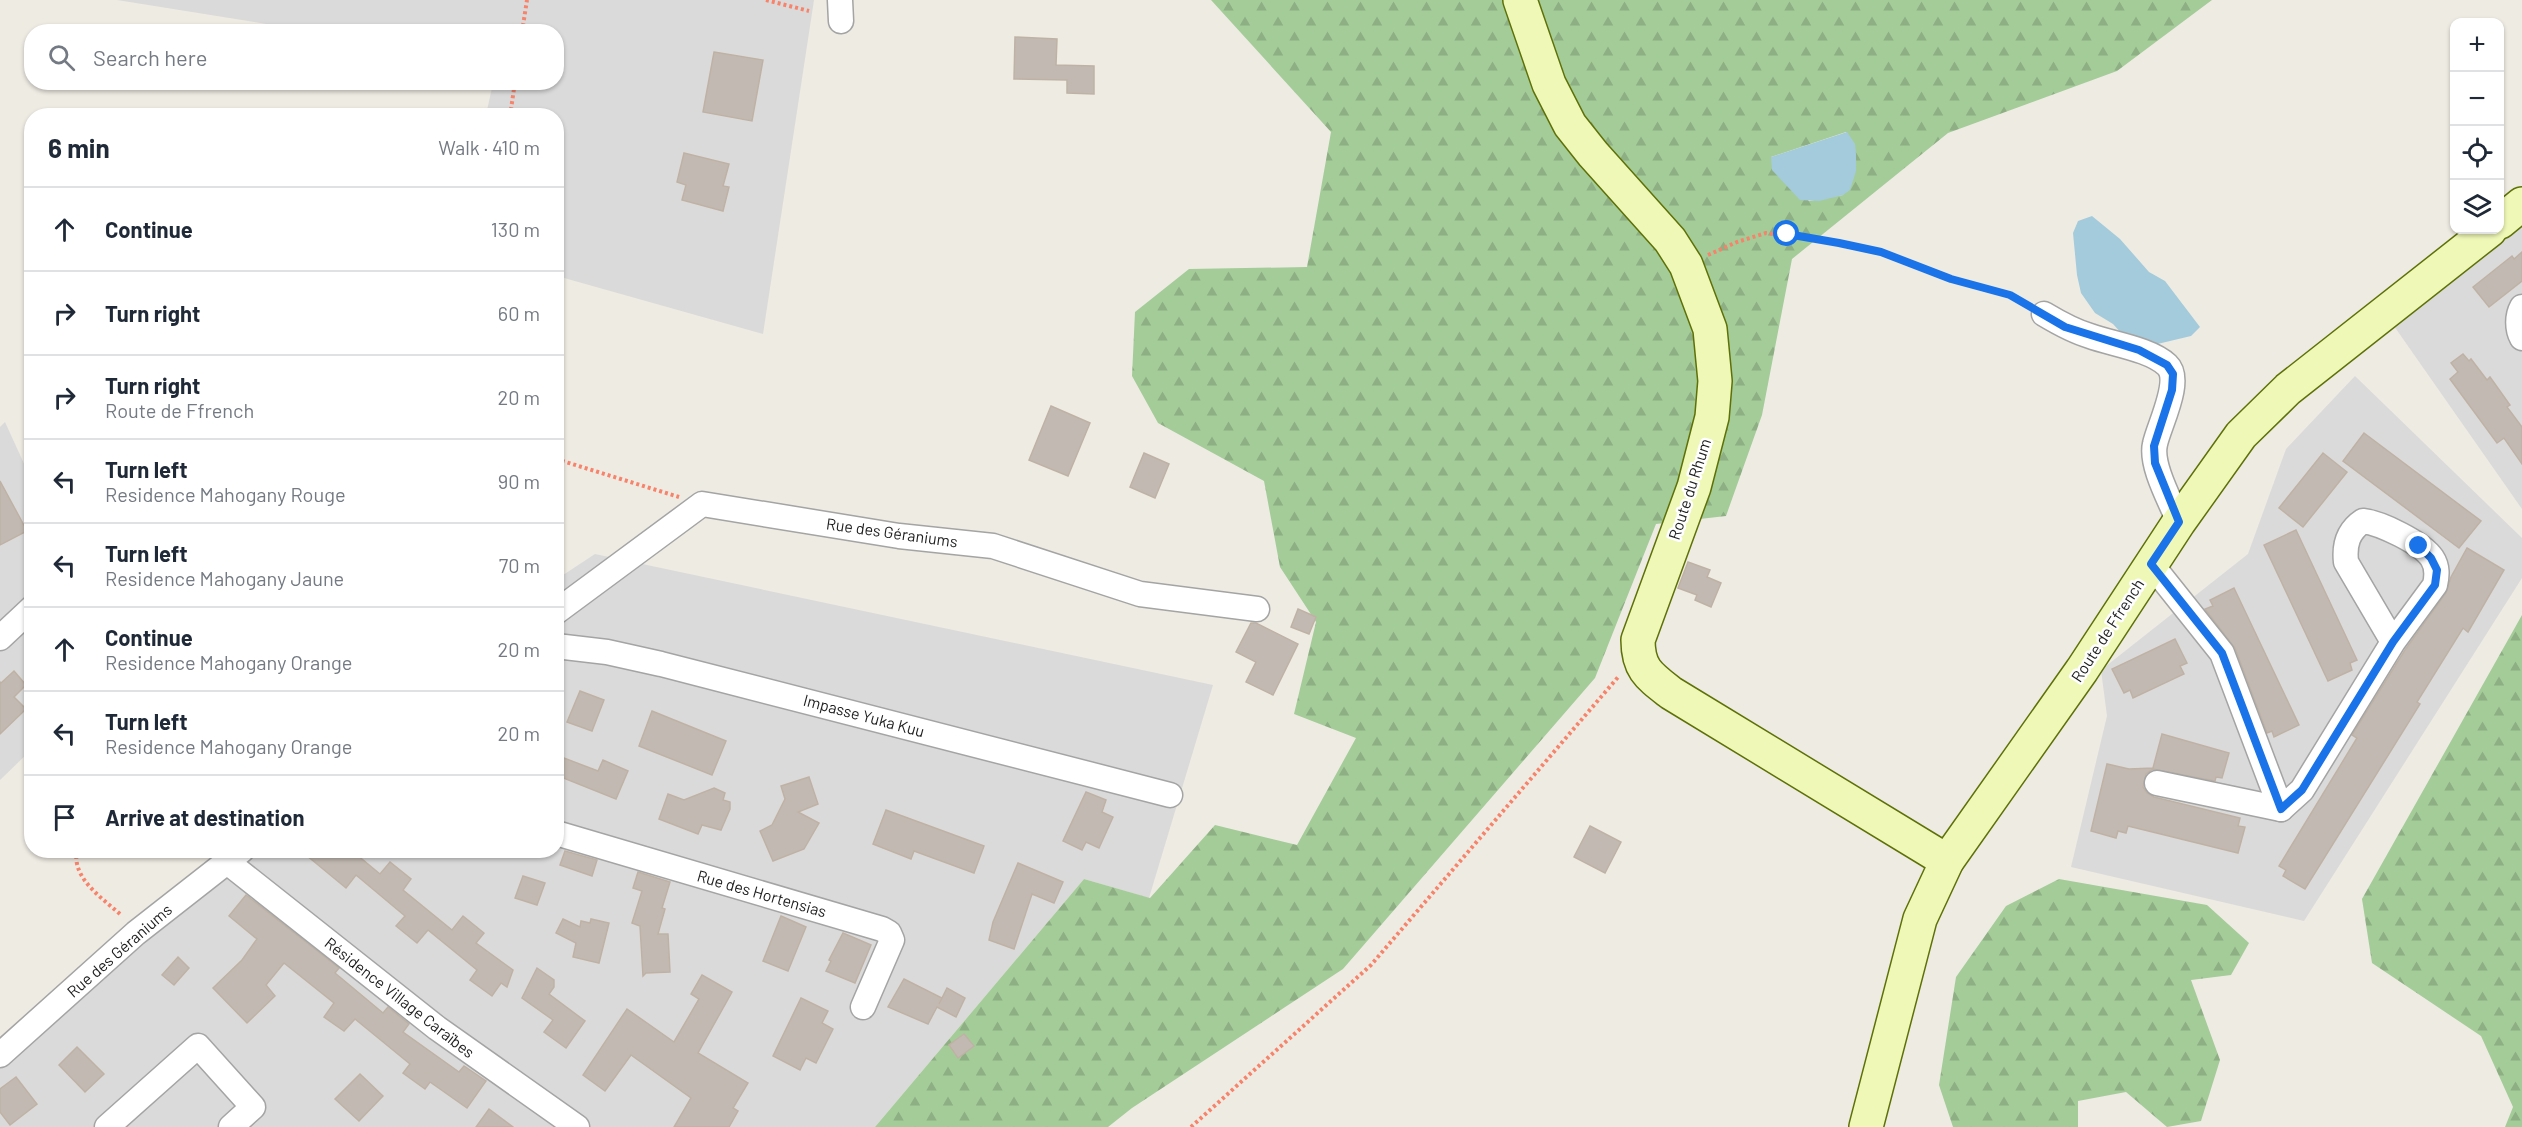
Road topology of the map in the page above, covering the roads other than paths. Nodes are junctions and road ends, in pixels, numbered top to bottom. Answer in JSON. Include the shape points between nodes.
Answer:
{"nodes":[{"id":1,"x":1520,"y":0,"type":"edge"},
{"id":2,"x":2522,"y":204,"type":"edge"},
{"id":3,"x":2504,"y":218,"type":"edge"},
{"id":4,"x":2485,"y":234,"type":"edge"},
{"id":5,"x":2522,"y":307,"type":"edge"},
{"id":6,"x":2044,"y":314,"type":"road end"},
{"id":7,"x":2522,"y":339,"type":"edge"},
{"id":8,"x":2179,"y":522,"type":"junction"},
{"id":9,"x":2151,"y":564,"type":"junction"},
{"id":10,"x":564,"y":606,"type":"edge"},
{"id":11,"x":1257,"y":609,"type":"dead end"},
{"id":12,"x":24,"y":616,"type":"edge"},
{"id":13,"x":0,"y":638,"type":"edge"},
{"id":14,"x":2393,"y":642,"type":"junction"},
{"id":15,"x":564,"y":647,"type":"edge"},
{"id":16,"x":2157,"y":783,"type":"dead end"},
{"id":17,"x":1170,"y":795,"type":"dead end"},
{"id":18,"x":2281,"y":809,"type":"junction"},
{"id":19,"x":564,"y":835,"type":"edge"},
{"id":20,"x":231,"y":858,"type":"edge"},
{"id":21,"x":236,"y":858,"type":"edge"},
{"id":22,"x":1947,"y":861,"type":"junction"},
{"id":23,"x":863,"y":1007,"type":"dead end"},
{"id":24,"x":0,"y":1055,"type":"edge"},
{"id":25,"x":107,"y":1127,"type":"edge"},
{"id":26,"x":231,"y":1127,"type":"edge"},
{"id":27,"x":577,"y":1127,"type":"edge"},
{"id":28,"x":1866,"y":1127,"type":"edge"}],
"edges":[{"from":1,"to":22,"type":"main road","name":"Route du Rhum","via":[[1549,84],[1570,125],[1670,240],[1686,265],[1710,329],[1715,381],[1712,417],[1694,487],[1638,640],[1638,655],[1647,675]]},
{"from":2,"to":3,"type":"main road"},
{"from":4,"to":8,"type":"main road","name":"Route de Ffrench","via":[[2288,389],[2241,435]]},
{"from":5,"to":7,"type":"street","via":[[2518,332]]},
{"from":6,"to":8,"type":"street","via":[[2065,327],[2139,350],[2167,365],[2173,374],[2172,390],[2154,446],[2155,463]]},
{"from":8,"to":9,"type":"main road","name":"Route de Ffrench"},
{"from":9,"to":18,"type":"street","via":[[2222,653]]},
{"from":9,"to":22,"type":"main road","name":"Route de Ffrench","via":[[2082,670]]},
{"from":10,"to":11,"type":"street","name":"Rue des Géraniums","via":[[702,504],[899,536],[993,546],[1140,594]]},
{"from":12,"to":13,"type":"street"},
{"from":14,"to":14,"type":"street","via":[[2435,585],[2437,570],[2419,546],[2374,522],[2363,521],[2353,528],[2344,548],[2346,562]]},
{"from":14,"to":18,"type":"street","via":[[2302,790]]},
{"from":15,"to":17,"type":"street","name":"Impasse Yuka Kuu","via":[[607,652],[705,675]]},
{"from":16,"to":18,"type":"street"},
{"from":19,"to":23,"type":"street","name":"Rue des Hortensias","via":[[889,933],[892,940]]},
{"from":20,"to":24,"type":"street","name":"Rue des Géraniums","via":[[136,933]]},
{"from":21,"to":27,"type":"street","name":"Résidence Village Caraïbes","via":[[437,1028]]},
{"from":22,"to":28,"type":"main road","name":"Route de Ffrench","via":[[1920,919]]},
{"from":25,"to":26,"type":"street","via":[[198,1046],[253,1107]]}]}
